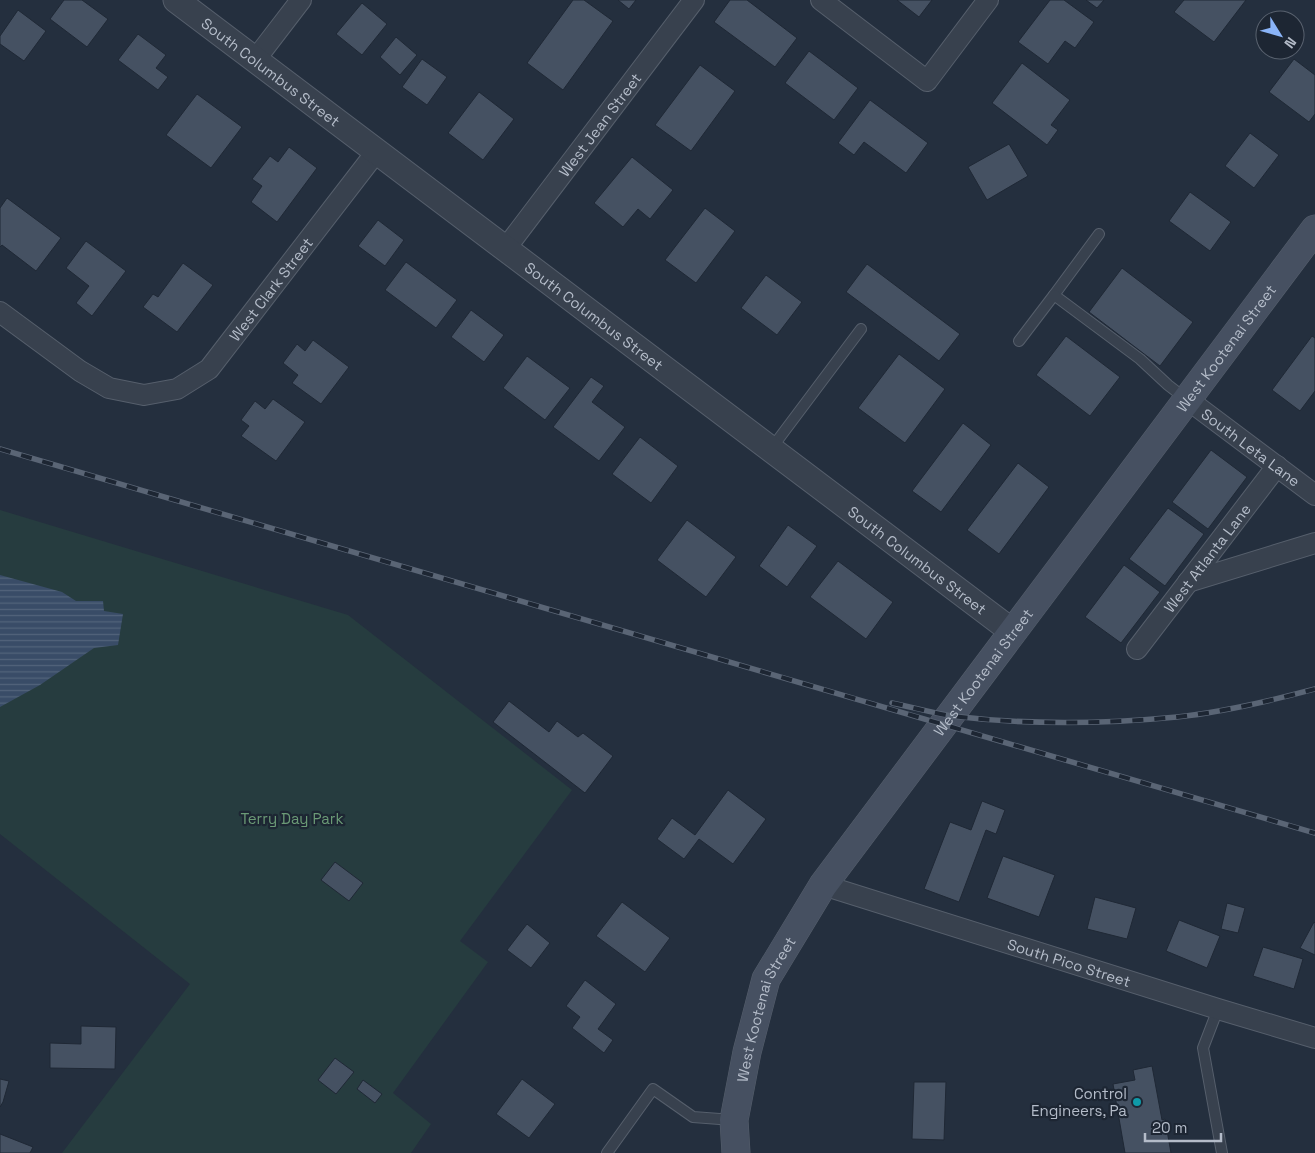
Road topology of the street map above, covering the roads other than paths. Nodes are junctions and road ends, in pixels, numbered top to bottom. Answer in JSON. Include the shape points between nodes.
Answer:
{"nodes":[{"id":1,"x":176,"y":0,"type":"edge"},
{"id":2,"x":301,"y":0,"type":"edge"},
{"id":3,"x":694,"y":0,"type":"edge"},
{"id":4,"x":820,"y":0,"type":"edge"},
{"id":5,"x":988,"y":0,"type":"edge"},
{"id":6,"x":255,"y":60,"type":"junction"},
{"id":7,"x":377,"y":151,"type":"junction"},
{"id":8,"x":1315,"y":229,"type":"edge"},
{"id":9,"x":1099,"y":234,"type":"dead end"},
{"id":10,"x":506,"y":248,"type":"junction"},
{"id":11,"x":1054,"y":295,"type":"junction"},
{"id":12,"x":0,"y":312,"type":"edge"},
{"id":13,"x":861,"y":329,"type":"dead end"},
{"id":14,"x":1019,"y":341,"type":"dead end"},
{"id":15,"x":1187,"y":399,"type":"junction"},
{"id":16,"x":771,"y":449,"type":"junction"},
{"id":17,"x":1276,"y":466,"type":"junction"},
{"id":18,"x":1315,"y":495,"type":"edge"},
{"id":19,"x":1315,"y":543,"type":"edge"},
{"id":20,"x":1188,"y":582,"type":"junction"},
{"id":21,"x":1013,"y":632,"type":"junction"},
{"id":22,"x":1137,"y":649,"type":"dead end"},
{"id":23,"x":824,"y":885,"type":"junction"},
{"id":24,"x":1218,"y":1009,"type":"junction"},
{"id":25,"x":1315,"y":1038,"type":"edge"},
{"id":26,"x":734,"y":1120,"type":"junction"},
{"id":27,"x":607,"y":1153,"type":"edge"},
{"id":28,"x":736,"y":1153,"type":"edge"},
{"id":29,"x":1222,"y":1153,"type":"edge"}],
"edges":[{"from":1,"to":6,"type":"street","name":"South Columbus Street"},
{"from":2,"to":6,"type":"street"},
{"from":3,"to":10,"type":"street","name":"West Jean Street"},
{"from":4,"to":5,"type":"street","via":[[927,81]]},
{"from":6,"to":7,"type":"street","name":"South Columbus Street"},
{"from":7,"to":10,"type":"street","name":"South Columbus Street"},
{"from":7,"to":12,"type":"street","name":"West Clark Street","via":[[209,369],[177,389],[144,395],[109,388],[80,371]]},
{"from":8,"to":15,"type":"main road","name":"West Kootenai Street"},
{"from":9,"to":11,"type":"lane"},
{"from":10,"to":16,"type":"street","name":"South Columbus Street"},
{"from":11,"to":14,"type":"lane"},
{"from":11,"to":15,"type":"lane","via":[[1140,359]]},
{"from":13,"to":16,"type":"lane"},
{"from":15,"to":17,"type":"street","name":"South Leta Lane"},
{"from":15,"to":21,"type":"main road","name":"West Kootenai Street"},
{"from":16,"to":21,"type":"street","name":"South Columbus Street"},
{"from":17,"to":18,"type":"street","name":"South Leta Lane"},
{"from":17,"to":20,"type":"street","name":"West Atlanta Lane"},
{"from":19,"to":20,"type":"street"},
{"from":20,"to":22,"type":"street","name":"West Atlanta Lane"},
{"from":21,"to":23,"type":"main road","name":"West Kootenai Street"},
{"from":23,"to":24,"type":"street","name":"South Pico Street"},
{"from":23,"to":26,"type":"main road","name":"West Kootenai Street","via":[[766,979],[746,1052]]},
{"from":24,"to":25,"type":"street","name":"South Pico Street"},
{"from":24,"to":29,"type":"lane","via":[[1203,1048]]},
{"from":26,"to":27,"type":"lane","via":[[693,1117],[653,1089]]},
{"from":26,"to":28,"type":"main road","name":"West Kootenai Street"}]}
